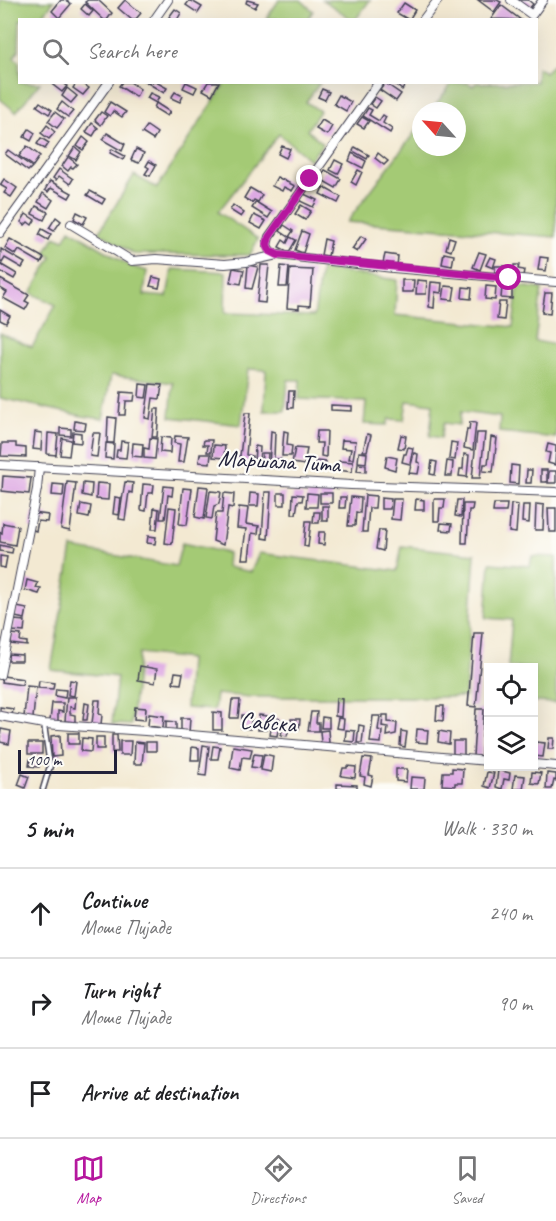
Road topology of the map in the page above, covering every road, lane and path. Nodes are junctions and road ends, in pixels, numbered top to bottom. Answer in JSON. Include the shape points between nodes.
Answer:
{"nodes":[{"id":1,"x":168,"y":0,"type":"edge"},
{"id":2,"x":438,"y":0,"type":"edge"},
{"id":3,"x":511,"y":0,"type":"edge"},
{"id":4,"x":543,"y":0,"type":"edge"},
{"id":5,"x":155,"y":18,"type":"edge"},
{"id":6,"x":424,"y":18,"type":"edge"},
{"id":7,"x":108,"y":84,"type":"edge"},
{"id":8,"x":378,"y":84,"type":"edge"},
{"id":9,"x":71,"y":224,"type":"dead end"},
{"id":10,"x":0,"y":233,"type":"edge"},
{"id":11,"x":278,"y":255,"type":"junction"},
{"id":12,"x":556,"y":282,"type":"edge"},
{"id":13,"x":0,"y":465,"type":"edge"},
{"id":14,"x":39,"y":467,"type":"junction"},
{"id":15,"x":556,"y":492,"type":"edge"},
{"id":16,"x":0,"y":675,"type":"edge"},
{"id":17,"x":0,"y":716,"type":"edge"},
{"id":18,"x":44,"y":724,"type":"junction"},
{"id":19,"x":484,"y":761,"type":"edge"},
{"id":20,"x":538,"y":764,"type":"edge"},
{"id":21,"x":556,"y":766,"type":"edge"},
{"id":22,"x":43,"y":789,"type":"edge"}],
"edges":[{"from":1,"to":5,"type":"street"},
{"from":2,"to":6,"type":"street"},
{"from":3,"to":4,"type":"street","via":[[532,15]]},
{"from":7,"to":10,"type":"street"},
{"from":8,"to":11,"type":"street","via":[[269,237],[268,249]]},
{"from":9,"to":11,"type":"street","via":[[132,261],[225,264]]},
{"from":11,"to":12,"type":"street"},
{"from":13,"to":14,"type":"street","name":"Маршала Тита"},
{"from":14,"to":15,"type":"street","name":"Маршала Тита"},
{"from":14,"to":16,"type":"street"},
{"from":17,"to":18,"type":"street","name":"Савска"},
{"from":18,"to":19,"type":"street","name":"Савска"},
{"from":18,"to":22,"type":"lane","via":[[50,766]]},
{"from":20,"to":21,"type":"street"}]}
